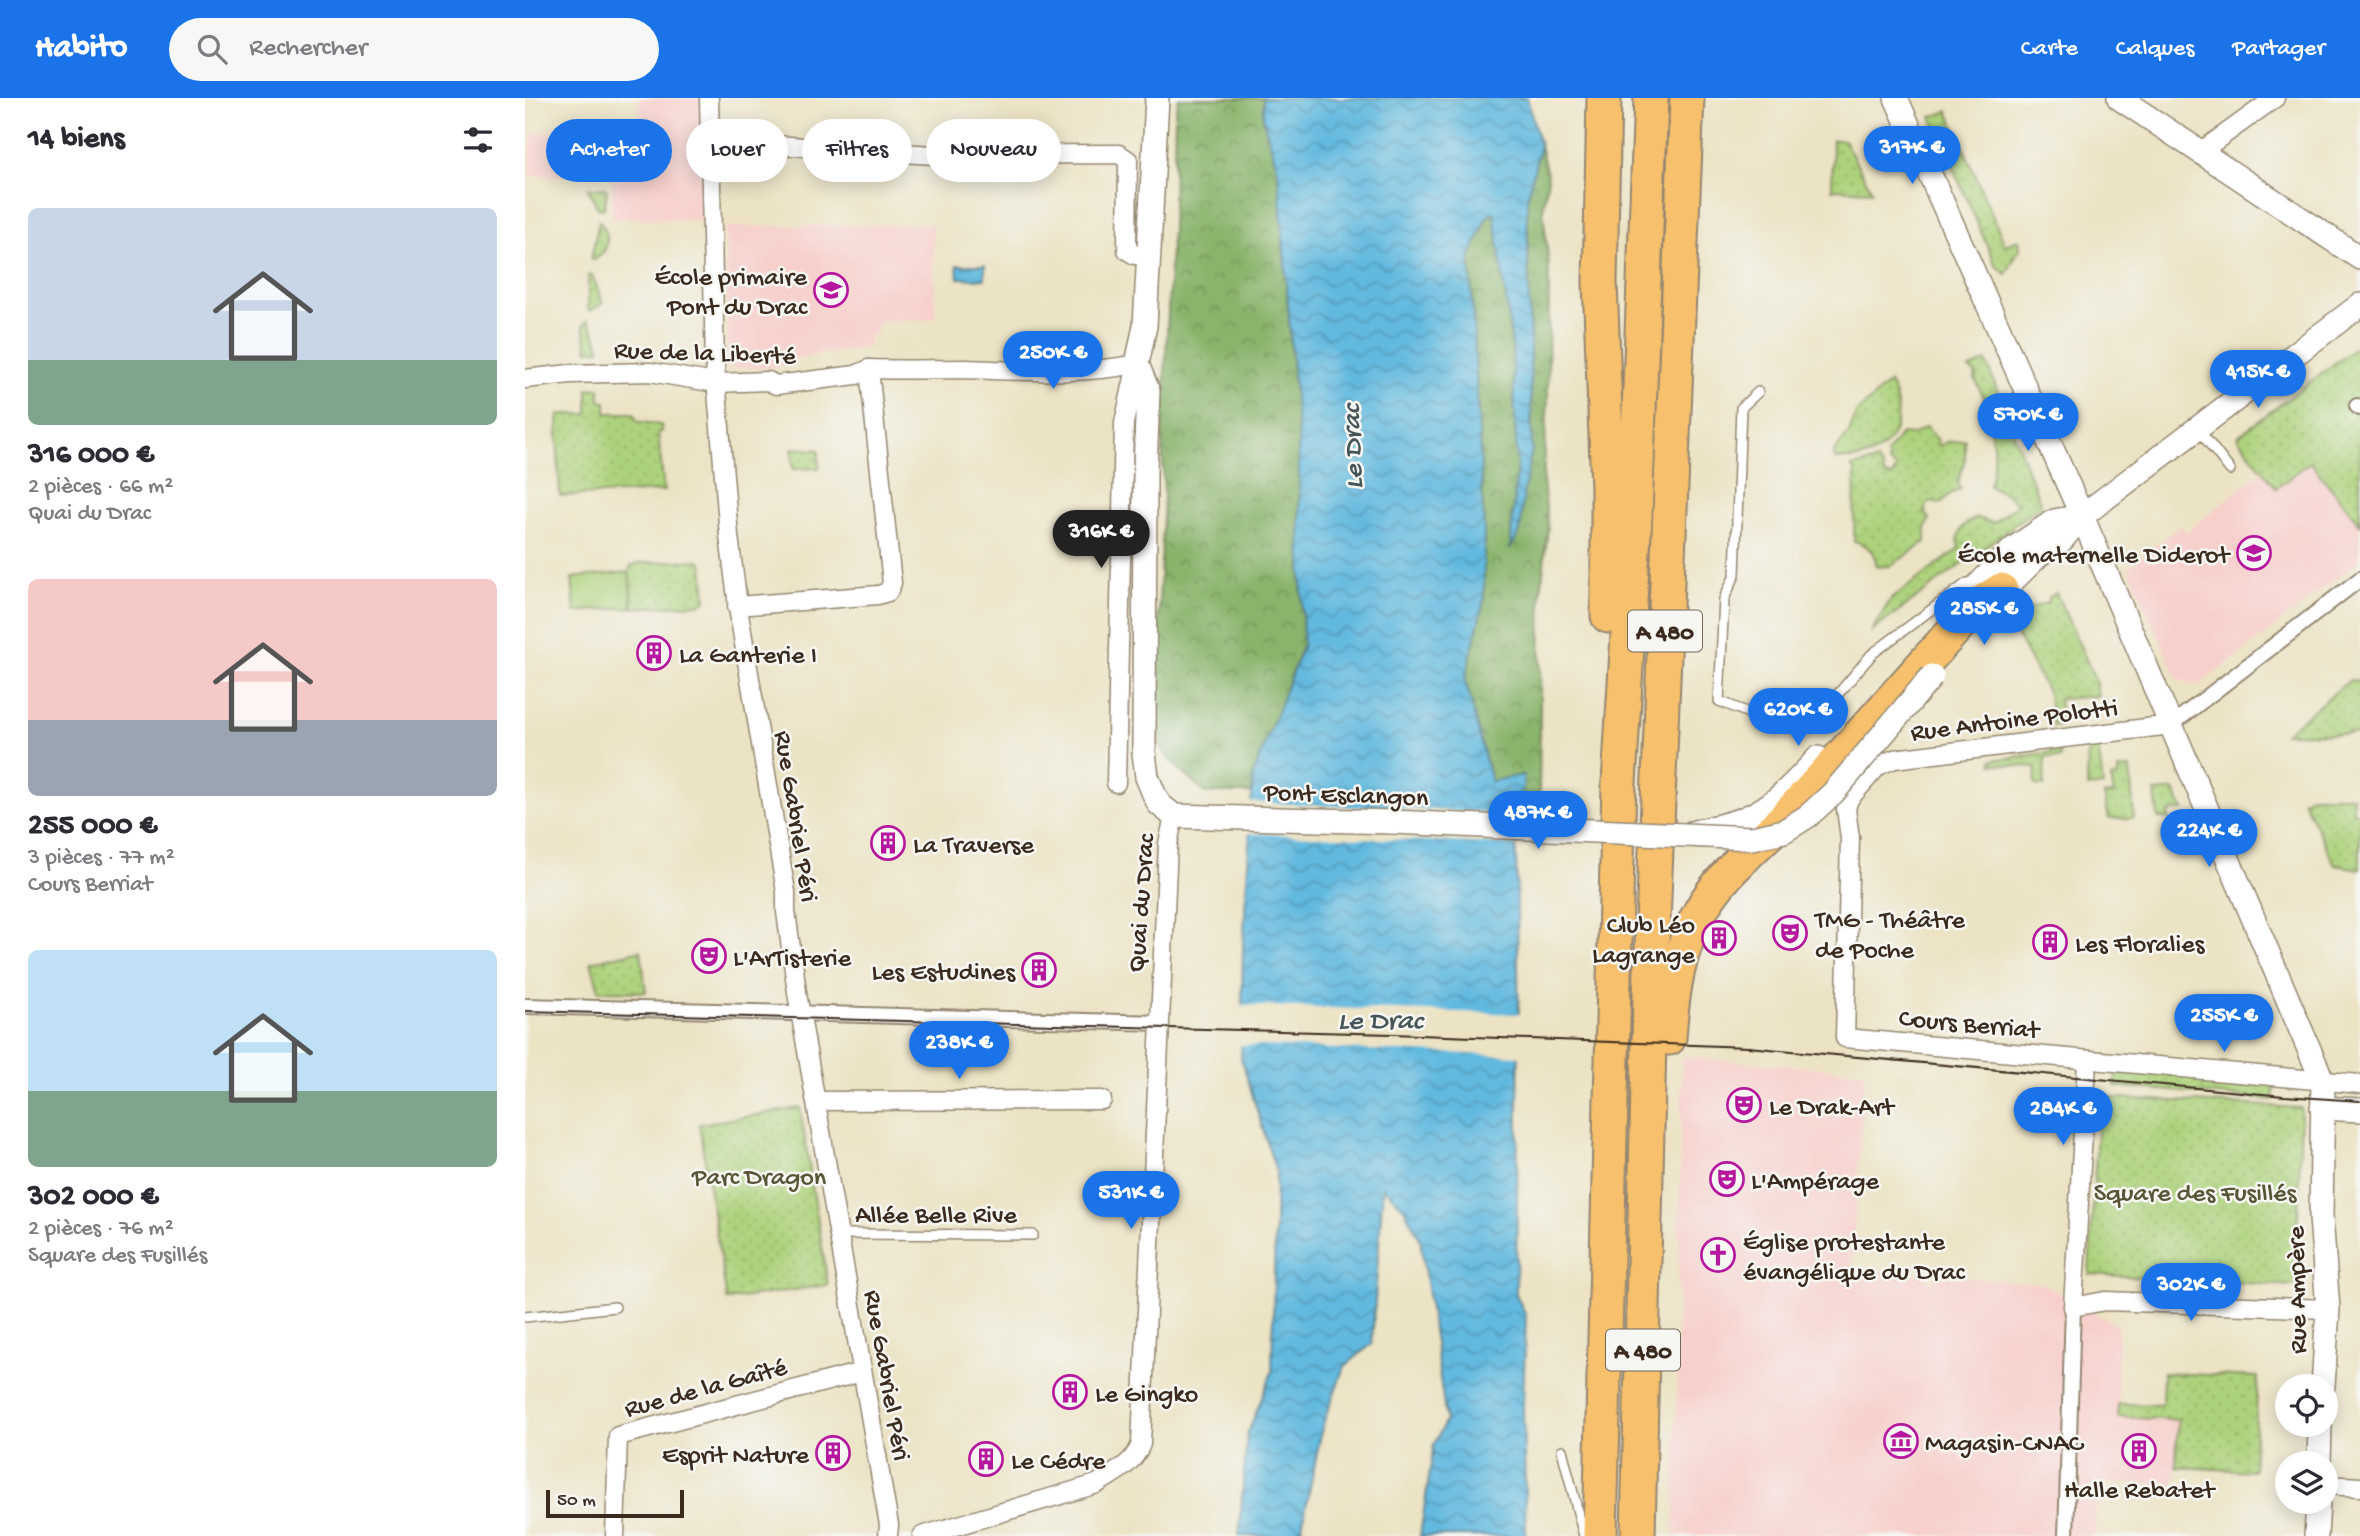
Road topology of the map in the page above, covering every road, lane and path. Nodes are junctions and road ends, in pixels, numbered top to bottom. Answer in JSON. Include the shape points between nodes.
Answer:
{"nodes":[{"id":1,"x":709,"y":98,"type":"edge"},
{"id":2,"x":1157,"y":98,"type":"edge"},
{"id":3,"x":1604,"y":98,"type":"edge"},
{"id":4,"x":1651,"y":98,"type":"edge"},
{"id":5,"x":1686,"y":98,"type":"edge"},
{"id":6,"x":1896,"y":98,"type":"edge"},
{"id":7,"x":2119,"y":98,"type":"edge"},
{"id":8,"x":2275,"y":98,"type":"edge"},
{"id":9,"x":710,"y":119,"type":"edge"},
{"id":10,"x":788,"y":146,"type":"edge"},
{"id":11,"x":2200,"y":152,"type":"junction"},
{"id":12,"x":712,"y":182,"type":"edge"},
{"id":13,"x":1149,"y":255,"type":"junction"},
{"id":14,"x":2360,"y":258,"type":"edge"},
{"id":15,"x":2360,"y":305,"type":"edge"},
{"id":16,"x":1137,"y":363,"type":"junction"},
{"id":17,"x":869,"y":369,"type":"junction"},
{"id":18,"x":525,"y":379,"type":"edge"},
{"id":19,"x":716,"y":383,"type":"junction"},
{"id":20,"x":1758,"y":392,"type":"dead end"},
{"id":21,"x":2198,"y":428,"type":"junction"},
{"id":22,"x":2230,"y":470,"type":"dead end"},
{"id":23,"x":2082,"y":516,"type":"junction"},
{"id":24,"x":2011,"y":551,"type":"junction"},
{"id":25,"x":2360,"y":579,"type":"edge"},
{"id":26,"x":2001,"y":590,"type":"junction"},
{"id":27,"x":737,"y":606,"type":"junction"},
{"id":28,"x":2171,"y":725,"type":"junction"},
{"id":29,"x":1116,"y":783,"type":"dead end"},
{"id":30,"x":1619,"y":783,"type":"junction"},
{"id":31,"x":1174,"y":816,"type":"junction"},
{"id":32,"x":1685,"y":835,"type":"junction"},
{"id":33,"x":525,"y":1006,"type":"edge"},
{"id":34,"x":801,"y":1013,"type":"junction"},
{"id":35,"x":1161,"y":1023,"type":"junction"},
{"id":36,"x":1845,"y":1038,"type":"joint"},
{"id":37,"x":2087,"y":1062,"type":"junction"},
{"id":38,"x":2323,"y":1082,"type":"junction"},
{"id":39,"x":2360,"y":1084,"type":"edge"},
{"id":40,"x":1102,"y":1100,"type":"dead end"},
{"id":41,"x":816,"y":1101,"type":"junction"},
{"id":42,"x":2322,"y":1108,"type":"junction"},
{"id":43,"x":2360,"y":1110,"type":"edge"},
{"id":44,"x":1648,"y":1164,"type":"junction"},
{"id":45,"x":839,"y":1234,"type":"junction"},
{"id":46,"x":1033,"y":1235,"type":"dead end"},
{"id":47,"x":615,"y":1307,"type":"dead end"},
{"id":48,"x":2073,"y":1307,"type":"junction"},
{"id":49,"x":2328,"y":1309,"type":"junction"},
{"id":50,"x":525,"y":1317,"type":"edge"},
{"id":51,"x":862,"y":1372,"type":"junction"},
{"id":52,"x":2324,"y":1374,"type":"edge"},
{"id":53,"x":1562,"y":1450,"type":"dead end"},
{"id":54,"x":2338,"y":1486,"type":"edge"},
{"id":55,"x":2360,"y":1487,"type":"edge"},
{"id":56,"x":2317,"y":1514,"type":"edge"},
{"id":57,"x":615,"y":1536,"type":"edge"},
{"id":58,"x":888,"y":1536,"type":"edge"},
{"id":59,"x":922,"y":1536,"type":"edge"},
{"id":60,"x":1584,"y":1536,"type":"edge"},
{"id":61,"x":1600,"y":1536,"type":"edge"},
{"id":62,"x":1638,"y":1536,"type":"edge"},
{"id":63,"x":2066,"y":1536,"type":"edge"},
{"id":64,"x":2316,"y":1536,"type":"edge"}],
"edges":[{"from":1,"to":9,"type":"street","name":"Rue Gabriel Péri"},
{"from":2,"to":13,"type":"street"},
{"from":3,"to":30,"type":"highway","via":[[1600,282],[1608,488],[1608,702]]},
{"from":4,"to":30,"type":"highway","number":"A 480","via":[[1635,517]]},
{"from":5,"to":44,"type":"highway","number":"A 480","via":[[1650,995]]},
{"from":6,"to":23,"type":"street"},
{"from":7,"to":11,"type":"street"},
{"from":8,"to":11,"type":"street"},
{"from":10,"to":13,"type":"street","via":[[934,155],[1119,154],[1128,160],[1127,250]]},
{"from":11,"to":14,"type":"street"},
{"from":12,"to":19,"type":"street","name":"Rue Gabriel Péri"},
{"from":13,"to":16,"type":"street","via":[[1145,326]]},
{"from":15,"to":21,"type":"street"},
{"from":16,"to":17,"type":"street","name":"Rue de la Liberté","via":[[1102,359],[965,369]]},
{"from":16,"to":29,"type":"street","via":[[1124,423]]},
{"from":16,"to":31,"type":"street","name":"Quai du Drac","via":[[1148,391],[1144,753],[1147,777],[1159,804]]},
{"from":17,"to":19,"type":"street","name":"Rue de la Liberté","via":[[856,375],[776,386],[768,382]]},
{"from":17,"to":27,"type":"street","via":[[892,583],[888,592]]},
{"from":18,"to":19,"type":"street","name":"Rue de la Liberté","via":[[650,372]]},
{"from":19,"to":27,"type":"street","name":"Rue Gabriel Péri"},
{"from":20,"to":24,"type":"lane","via":[[1741,408],[1735,575],[1724,599],[1719,701],[1761,718],[1817,719],[1872,654]]},
{"from":21,"to":22,"type":"lane"},
{"from":21,"to":23,"type":"street"},
{"from":23,"to":24,"type":"street","via":[[2054,521]]},
{"from":23,"to":26,"type":"street","name":"Pont Esclangon","via":[[2062,540]]},
{"from":23,"to":28,"type":"street"},
{"from":24,"to":32,"type":"street","via":[[1782,795],[1745,818]]},
{"from":25,"to":28,"type":"street"},
{"from":26,"to":32,"type":"street","name":"Pont Esclangon","bridge":true,"via":[[1833,793],[1800,821],[1784,831],[1752,838]]},
{"from":26,"to":44,"type":"highway","via":[[1977,605],[1716,887],[1701,909],[1675,978],[1664,1101]]},
{"from":27,"to":34,"type":"street","name":"Rue Gabriel Péri","via":[[786,892]]},
{"from":28,"to":36,"type":"street","name":"Rue Antoine Polotti","via":[[1894,760],[1878,766],[1849,799],[1846,809],[1850,838]]},
{"from":28,"to":38,"type":"street"},
{"from":30,"to":61,"type":"highway","number":"A 480"},
{"from":31,"to":32,"type":"street","name":"Pont Esclangon","bridge":true},
{"from":31,"to":35,"type":"street","name":"Quai du Drac","via":[[1168,844]]},
{"from":33,"to":34,"type":"street"},
{"from":34,"to":35,"type":"street"},
{"from":34,"to":41,"type":"street","name":"Rue Gabriel Péri"},
{"from":35,"to":59,"type":"street","name":"Quai du Drac","via":[[1144,1420],[1136,1457],[1097,1485]]},
{"from":36,"to":37,"type":"street","name":"Cours Berriat"},
{"from":37,"to":38,"type":"street","name":"Cours Berriat"},
{"from":37,"to":48,"type":"street"},
{"from":38,"to":39,"type":"street","name":"Cours Berriat"},
{"from":38,"to":42,"type":"street","name":"Rue Ampère"},
{"from":40,"to":41,"type":"street"},
{"from":41,"to":45,"type":"street","name":"Rue Gabriel Péri"},
{"from":42,"to":43,"type":"street"},
{"from":42,"to":49,"type":"street","name":"Rue Ampère","via":[[2321,1217]]},
{"from":44,"to":62,"type":"highway","number":"A 480"},
{"from":45,"to":46,"type":"lane","name":"Allée Belle Rive"},
{"from":45,"to":51,"type":"street","name":"Rue Gabriel Péri"},
{"from":47,"to":50,"type":"lane"},
{"from":48,"to":49,"type":"street","via":[[2105,1301]]},
{"from":48,"to":63,"type":"street"},
{"from":49,"to":52,"type":"street","name":"Rue Ampère"},
{"from":51,"to":57,"type":"street","name":"Rue de la Gaîté","via":[[618,1436]]},
{"from":51,"to":58,"type":"street","name":"Rue Gabriel Péri"},
{"from":53,"to":60,"type":"lane"},
{"from":54,"to":55,"type":"street"},
{"from":56,"to":64,"type":"street"}]}
